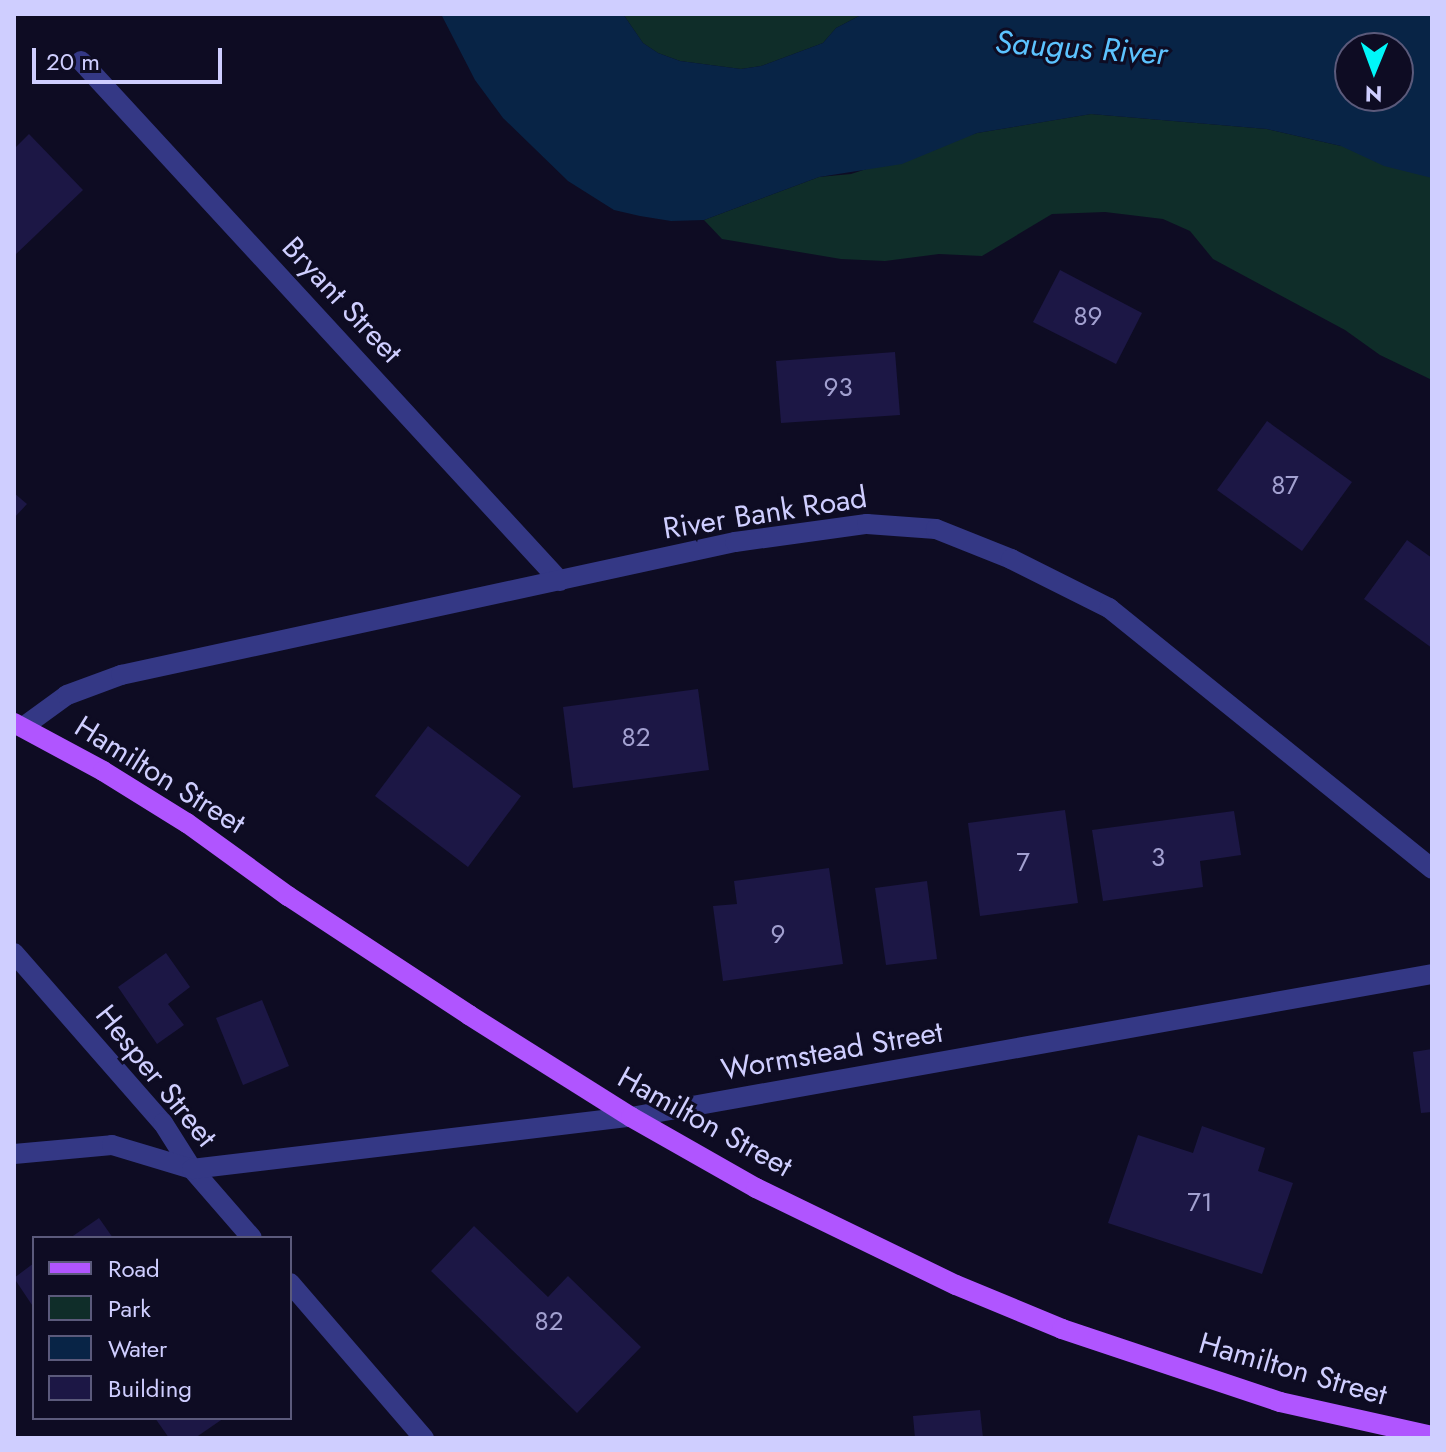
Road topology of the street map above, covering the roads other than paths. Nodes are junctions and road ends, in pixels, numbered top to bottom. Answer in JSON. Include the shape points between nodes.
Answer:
{"nodes":[{"id":1,"x":81,"y":61,"type":"dead end"},
{"id":2,"x":560,"y":581,"type":"junction"},
{"id":3,"x":18,"y":725,"type":"edge"},
{"id":4,"x":1432,"y":869,"type":"edge"},
{"id":5,"x":14,"y":953,"type":"edge"},
{"id":6,"x":1432,"y":974,"type":"edge"},
{"id":7,"x":631,"y":1117,"type":"junction"},
{"id":8,"x":14,"y":1154,"type":"edge"},
{"id":9,"x":192,"y":1169,"type":"junction"},
{"id":10,"x":250,"y":1236,"type":"edge"},
{"id":11,"x":292,"y":1285,"type":"edge"},
{"id":12,"x":1432,"y":1436,"type":"edge"},
{"id":13,"x":424,"y":1438,"type":"edge"}],
"edges":[{"from":1,"to":2,"type":"street","name":"Bryant Street"},
{"from":2,"to":3,"type":"street","name":"River Bank Road","via":[[121,675],[67,695]]},
{"from":2,"to":4,"type":"street","name":"River Bank Road","via":[[735,542],[867,524],[936,529],[1109,608]]},
{"from":3,"to":7,"type":"main road","name":"Hamilton Street","via":[[187,823],[288,896]]},
{"from":5,"to":9,"type":"street","name":"Hesper Street","via":[[163,1123]]},
{"from":6,"to":7,"type":"street","name":"Wormstead Street"},
{"from":7,"to":9,"type":"street","name":"Wormstead Street"},
{"from":7,"to":12,"type":"main road","name":"Hamilton Street","via":[[771,1195],[956,1285],[1062,1329],[1280,1402]]},
{"from":8,"to":9,"type":"street","via":[[112,1145]]},
{"from":9,"to":10,"type":"street","name":"Hesper Street"},
{"from":11,"to":13,"type":"street"}]}
